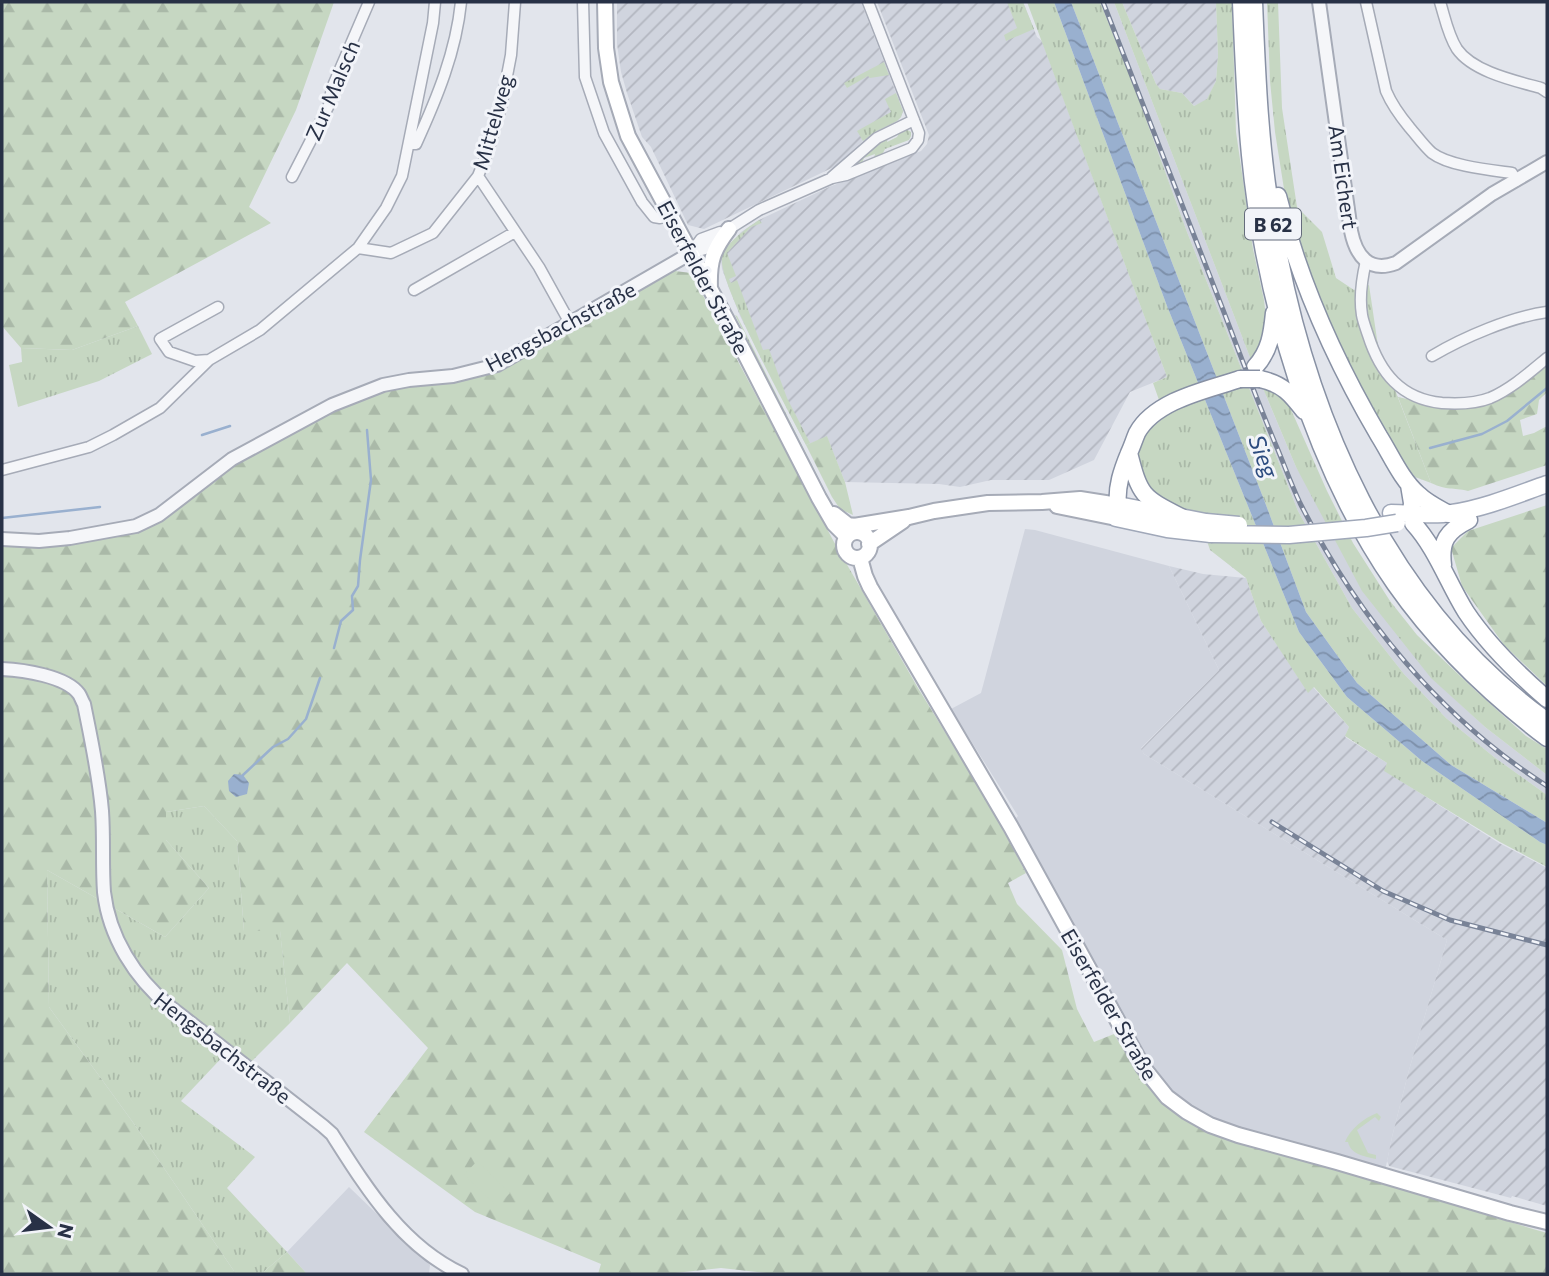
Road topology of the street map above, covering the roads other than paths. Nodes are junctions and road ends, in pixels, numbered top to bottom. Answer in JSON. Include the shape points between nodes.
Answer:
{"nodes":[{"id":1,"x":369,"y":2,"type":"edge"},
{"id":2,"x":435,"y":2,"type":"edge"},
{"id":3,"x":461,"y":2,"type":"edge"},
{"id":4,"x":515,"y":2,"type":"edge"},
{"id":5,"x":583,"y":2,"type":"edge"},
{"id":6,"x":605,"y":2,"type":"edge"},
{"id":7,"x":867,"y":2,"type":"edge"},
{"id":8,"x":1241,"y":2,"type":"edge"},
{"id":9,"x":1254,"y":2,"type":"edge"},
{"id":10,"x":1319,"y":2,"type":"edge"},
{"id":11,"x":1366,"y":2,"type":"edge"},
{"id":12,"x":1440,"y":2,"type":"edge"},
{"id":13,"x":1258,"y":83,"type":"junction"},
{"id":14,"x":1547,"y":92,"type":"edge"},
{"id":15,"x":914,"y":120,"type":"junction"},
{"id":16,"x":410,"y":143,"type":"junction"},
{"id":17,"x":1547,"y":162,"type":"edge"},
{"id":18,"x":1485,"y":169,"type":"junction"},
{"id":19,"x":478,"y":176,"type":"junction"},
{"id":20,"x":292,"y":177,"type":"dead end"},
{"id":21,"x":832,"y":178,"type":"junction"},
{"id":22,"x":1516,"y":181,"type":"junction"},
{"id":23,"x":1492,"y":194,"type":"junction"},
{"id":24,"x":670,"y":215,"type":"junction"},
{"id":25,"x":729,"y":229,"type":"junction"},
{"id":26,"x":514,"y":232,"type":"junction"},
{"id":27,"x":358,"y":248,"type":"junction"},
{"id":28,"x":691,"y":253,"type":"junction"},
{"id":29,"x":1366,"y":261,"type":"junction"},
{"id":30,"x":710,"y":289,"type":"junction"},
{"id":31,"x":414,"y":290,"type":"dead end"},
{"id":32,"x":1275,"y":300,"type":"junction"},
{"id":33,"x":218,"y":307,"type":"dead end"},
{"id":34,"x":1547,"y":312,"type":"edge"},
{"id":35,"x":570,"y":323,"type":"junction"},
{"id":36,"x":1432,"y":356,"type":"dead end"},
{"id":37,"x":1547,"y":358,"type":"edge"},
{"id":38,"x":209,"y":360,"type":"junction"},
{"id":39,"x":1258,"y":373,"type":"junction"},
{"id":40,"x":1313,"y":422,"type":"junction"},
{"id":41,"x":1129,"y":453,"type":"junction"},
{"id":42,"x":2,"y":470,"type":"edge"},
{"id":43,"x":1547,"y":484,"type":"edge"},
{"id":44,"x":1409,"y":485,"type":"junction"},
{"id":45,"x":1547,"y":494,"type":"edge"},
{"id":46,"x":819,"y":498,"type":"junction"},
{"id":47,"x":1117,"y":512,"type":"junction"},
{"id":48,"x":1449,"y":514,"type":"junction"},
{"id":49,"x":909,"y":517,"type":"junction"},
{"id":50,"x":1181,"y":517,"type":"junction"},
{"id":51,"x":1403,"y":518,"type":"junction"},
{"id":52,"x":1469,"y":520,"type":"junction"},
{"id":53,"x":1208,"y":528,"type":"junction"},
{"id":54,"x":847,"y":537,"type":"junction"},
{"id":55,"x":2,"y":539,"type":"edge"},
{"id":56,"x":867,"y":540,"type":"junction"},
{"id":57,"x":860,"y":558,"type":"junction"},
{"id":58,"x":1444,"y":571,"type":"junction"},
{"id":59,"x":2,"y":669,"type":"edge"},
{"id":60,"x":1547,"y":699,"type":"edge"},
{"id":61,"x":1547,"y":721,"type":"edge"},
{"id":62,"x":1547,"y":738,"type":"edge"},
{"id":63,"x":1547,"y":1222,"type":"edge"},
{"id":64,"x":444,"y":1270,"type":"edge"},
{"id":65,"x":462,"y":1274,"type":"edge"}],
"edges":[{"from":1,"to":20,"type":"street","name":"Zur Malsch","via":[[332,88],[329,106]]},
{"from":2,"to":16,"type":"street"},
{"from":3,"to":16,"type":"street","via":[[448,68],[416,144]]},
{"from":4,"to":19,"type":"street","name":"Mittelweg","via":[[501,107]]},
{"from":5,"to":24,"type":"street","via":[[585,77],[604,133],[654,217]]},
{"from":6,"to":24,"type":"main road","name":"Eiserfelder Straße","via":[[611,82],[628,135]]},
{"from":7,"to":15,"type":"street"},
{"from":8,"to":32,"type":"main road","number":"B 62","via":[[1250,158]]},
{"from":9,"to":13,"type":"main road","number":"B 62"},
{"from":10,"to":29,"type":"street","name":"Am Eichert","via":[[1351,231],[1357,251]]},
{"from":11,"to":18,"type":"street","via":[[1386,91],[1396,111],[1433,153]]},
{"from":12,"to":14,"type":"street","via":[[1458,51],[1498,76]]},
{"from":13,"to":44,"type":"main road","number":"B 62","via":[[1279,201],[1306,289],[1353,389]]},
{"from":13,"to":61,"type":"main road","number":"B 62","via":[[1268,191],[1287,291],[1315,390],[1349,476],[1385,544],[1422,599],[1482,667]]},
{"from":15,"to":21,"type":"street","via":[[871,142]]},
{"from":15,"to":21,"type":"street","via":[[919,136],[915,146]]},
{"from":16,"to":27,"type":"street","via":[[392,197]]},
{"from":17,"to":22,"type":"street"},
{"from":18,"to":22,"type":"street","via":[[1512,173]]},
{"from":18,"to":23,"type":"street","via":[[1493,183]]},
{"from":19,"to":26,"type":"street"},
{"from":19,"to":27,"type":"street","name":"Mittelweg","via":[[433,233],[391,253]]},
{"from":21,"to":25,"type":"street","via":[[759,210]]},
{"from":22,"to":23,"type":"street"},
{"from":23,"to":29,"type":"street","via":[[1396,263],[1381,266]]},
{"from":24,"to":28,"type":"main road","name":"Eiserfelder Straße"},
{"from":25,"to":28,"type":"street","via":[[705,249]]},
{"from":25,"to":30,"type":"main road","via":[[712,256]]},
{"from":26,"to":31,"type":"street"},
{"from":26,"to":35,"type":"street"},
{"from":27,"to":38,"type":"street","via":[[260,330]]},
{"from":28,"to":30,"type":"main road","name":"Eiserfelder Straße"},
{"from":28,"to":35,"type":"street","name":"Hengsbachstraße"},
{"from":29,"to":37,"type":"street","via":[[1362,315],[1372,348],[1395,384],[1417,397],[1461,405],[1488,399]]},
{"from":30,"to":46,"type":"main road","name":"Eiserfelder Straße"},
{"from":32,"to":39,"type":"main road","number":"B 62","via":[[1270,342]]},
{"from":32,"to":40,"type":"main road","number":"B 62"},
{"from":33,"to":38,"type":"street","via":[[160,339],[169,352]]},
{"from":34,"to":36,"type":"street","via":[[1494,327]]},
{"from":35,"to":55,"type":"street","name":"Hengsbachstraße","via":[[497,365],[453,376],[394,382],[332,405],[232,459],[159,515],[136,526],[70,538]]},
{"from":38,"to":42,"type":"street","via":[[160,408],[113,435],[89,447]]},
{"from":39,"to":40,"type":"main road","number":"B 62","via":[[1289,392]]},
{"from":39,"to":41,"type":"main road","number":"B 62","via":[[1177,400],[1151,417]]},
{"from":40,"to":62,"type":"main road","number":"B 62","via":[[1358,522],[1412,607],[1474,677]]},
{"from":41,"to":47,"type":"main road","number":"B 62","via":[[1126,489]]},
{"from":41,"to":50,"type":"main road","via":[[1140,490]]},
{"from":43,"to":48,"type":"main road"},
{"from":44,"to":48,"type":"main road","number":"B 62"},
{"from":44,"to":51,"type":"main road","number":"B 62","via":[[1412,503]]},
{"from":45,"to":52,"type":"main road"},
{"from":46,"to":49,"type":"main road","via":[[848,525]]},
{"from":46,"to":54,"type":"main road","name":"Eiserfelder Straße"},
{"from":47,"to":49,"type":"main road","via":[[1080,499],[988,503]]},
{"from":47,"to":50,"type":"main road"},
{"from":47,"to":53,"type":"main road","via":[[1167,529]]},
{"from":48,"to":51,"type":"main road"},
{"from":49,"to":56,"type":"main road"},
{"from":50,"to":53,"type":"main road"},
{"from":51,"to":52,"type":"main road","via":[[1446,523]]},
{"from":51,"to":53,"type":"main road","bridge":true,"via":[[1366,528],[1289,535]]},
{"from":51,"to":58,"type":"main road","via":[[1422,533]]},
{"from":52,"to":58,"type":"main road","via":[[1447,537],[1442,550]]},
{"from":54,"to":56,"type":"main road","via":[[862,533]]},
{"from":54,"to":57,"type":"main road","name":"Eiserfelder Straße","via":[[845,550]]},
{"from":56,"to":57,"type":"main road","via":[[868,551]]},
{"from":57,"to":63,"type":"main road","name":"Eiserfelder Straße","via":[[870,587],[1143,1067],[1167,1097],[1210,1125],[1238,1135]]},
{"from":58,"to":60,"type":"main road","via":[[1490,644]]},
{"from":59,"to":64,"type":"street","name":"Hengsbachstraße","via":[[64,682],[84,704],[102,809],[104,894],[109,918],[132,967],[169,1006],[332,1134],[388,1216]]},
{"from":64,"to":65,"type":"street","name":"Hengsbachstraße"}]}
